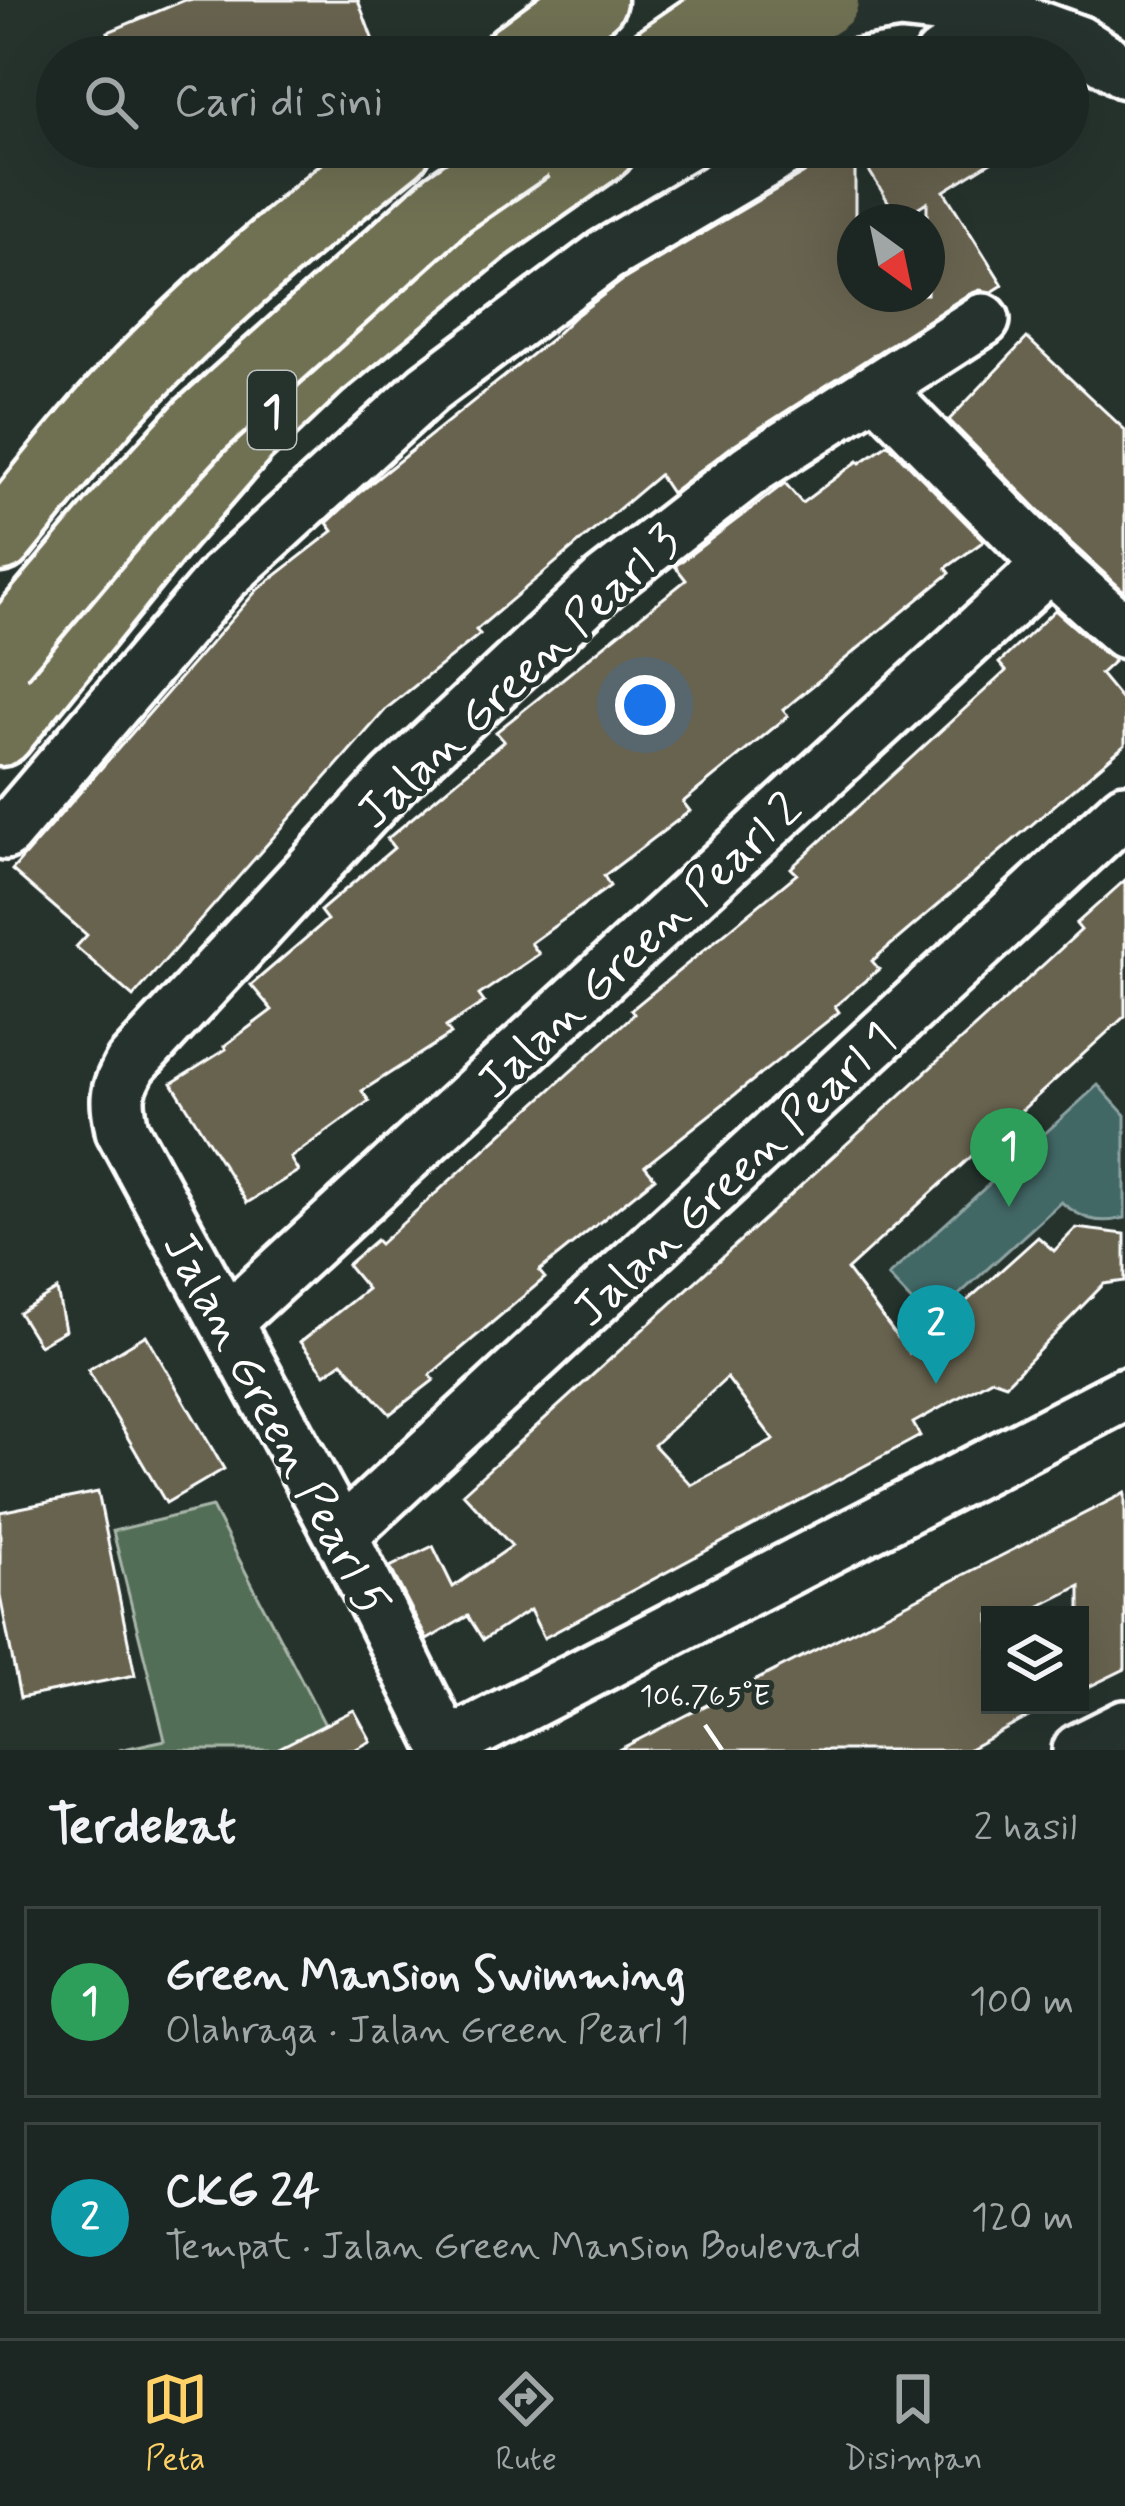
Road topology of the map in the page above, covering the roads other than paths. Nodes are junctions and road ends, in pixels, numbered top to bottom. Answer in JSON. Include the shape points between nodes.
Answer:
{"nodes":[{"id":1,"x":700,"y":0,"type":"edge"},
{"id":2,"x":1084,"y":0,"type":"edge"},
{"id":3,"x":789,"y":6,"type":"edge"},
{"id":4,"x":1000,"y":14,"type":"junction"},
{"id":5,"x":592,"y":16,"type":"edge"},
{"id":6,"x":554,"y":36,"type":"edge"},
{"id":7,"x":714,"y":36,"type":"edge"},
{"id":8,"x":759,"y":36,"type":"edge"},
{"id":9,"x":976,"y":36,"type":"edge"},
{"id":10,"x":1061,"y":36,"type":"edge"},
{"id":11,"x":1089,"y":49,"type":"edge"},
{"id":12,"x":1125,"y":57,"type":"edge"},
{"id":13,"x":1125,"y":72,"type":"edge"},
{"id":14,"x":371,"y":168,"type":"edge"},
{"id":15,"x":458,"y":168,"type":"edge"},
{"id":16,"x":499,"y":168,"type":"edge"},
{"id":17,"x":572,"y":168,"type":"edge"},
{"id":18,"x":753,"y":168,"type":"edge"},
{"id":19,"x":238,"y":280,"type":"junction"},
{"id":20,"x":983,"y":320,"type":"dead end"},
{"id":21,"x":161,"y":354,"type":"junction"},
{"id":22,"x":320,"y":365,"type":"junction"},
{"id":23,"x":877,"y":390,"type":"junction"},
{"id":24,"x":246,"y":434,"type":"junction"},
{"id":25,"x":0,"y":538,"type":"edge"},
{"id":26,"x":1050,"y":565,"type":"junction"},
{"id":27,"x":0,"y":616,"type":"edge"},
{"id":28,"x":1125,"y":632,"type":"edge"},
{"id":29,"x":0,"y":656,"type":"edge"},
{"id":30,"x":0,"y":732,"type":"edge"},
{"id":31,"x":13,"y":802,"type":"edge"},
{"id":32,"x":1125,"y":811,"type":"edge"},
{"id":33,"x":116,"y":1098,"type":"joint"},
{"id":34,"x":226,"y":1322,"type":"junction"},
{"id":35,"x":1125,"y":1394,"type":"edge"},
{"id":36,"x":340,"y":1535,"type":"junction"},
{"id":37,"x":1125,"y":1727,"type":"edge"},
{"id":38,"x":447,"y":1748,"type":"edge"},
{"id":39,"x":1079,"y":1750,"type":"edge"}],
"edges":[{"from":1,"to":5,"type":"highway"},
{"from":2,"to":12,"type":"street"},
{"from":3,"to":4,"type":"street","via":[[899,3]]},
{"from":3,"to":7,"type":"highway"},
{"from":3,"to":8,"type":"highway"},
{"from":4,"to":9,"type":"street"},
{"from":4,"to":10,"type":"street"},
{"from":5,"to":6,"type":"highway"},
{"from":11,"to":13,"type":"street"},
{"from":14,"to":19,"type":"highway"},
{"from":15,"to":27,"type":"highway","number":"1","via":[[191,397]]},
{"from":16,"to":29,"type":"highway","number":"1","bridge":true,"via":[[448,202],[201,425]]},
{"from":17,"to":22,"type":"highway","number":"1"},
{"from":18,"to":31,"type":"street","via":[[606,254],[428,388],[223,577]]},
{"from":19,"to":21,"type":"highway"},
{"from":19,"to":22,"type":"highway","via":[[236,313],[254,349],[289,366]]},
{"from":20,"to":23,"type":"street","name":"Jalan Green Pearl 3"},
{"from":21,"to":24,"type":"highway","via":[[202,351],[229,363],[248,394]]},
{"from":21,"to":25,"type":"highway"},
{"from":22,"to":24,"type":"highway","number":"1"},
{"from":23,"to":26,"type":"street"},
{"from":23,"to":33,"type":"street","name":"Jalan Green Pearl 3","via":[[752,469],[603,584],[394,780],[131,1064]]},
{"from":24,"to":30,"type":"highway","number":"1"},
{"from":26,"to":28,"type":"street"},
{"from":26,"to":34,"type":"street","name":"Jalan Green Pearl 2"},
{"from":32,"to":36,"type":"street","name":"Jalan Green Pearl 1"},
{"from":33,"to":34,"type":"street","name":"Jalan Green Pearl 5","via":[[122,1130]]},
{"from":34,"to":36,"type":"street","name":"Jalan Green Pearl 5"},
{"from":35,"to":38,"type":"street"},
{"from":36,"to":38,"type":"street","name":"Jalan Green Pearl 5"},
{"from":37,"to":39,"type":"street"}]}
